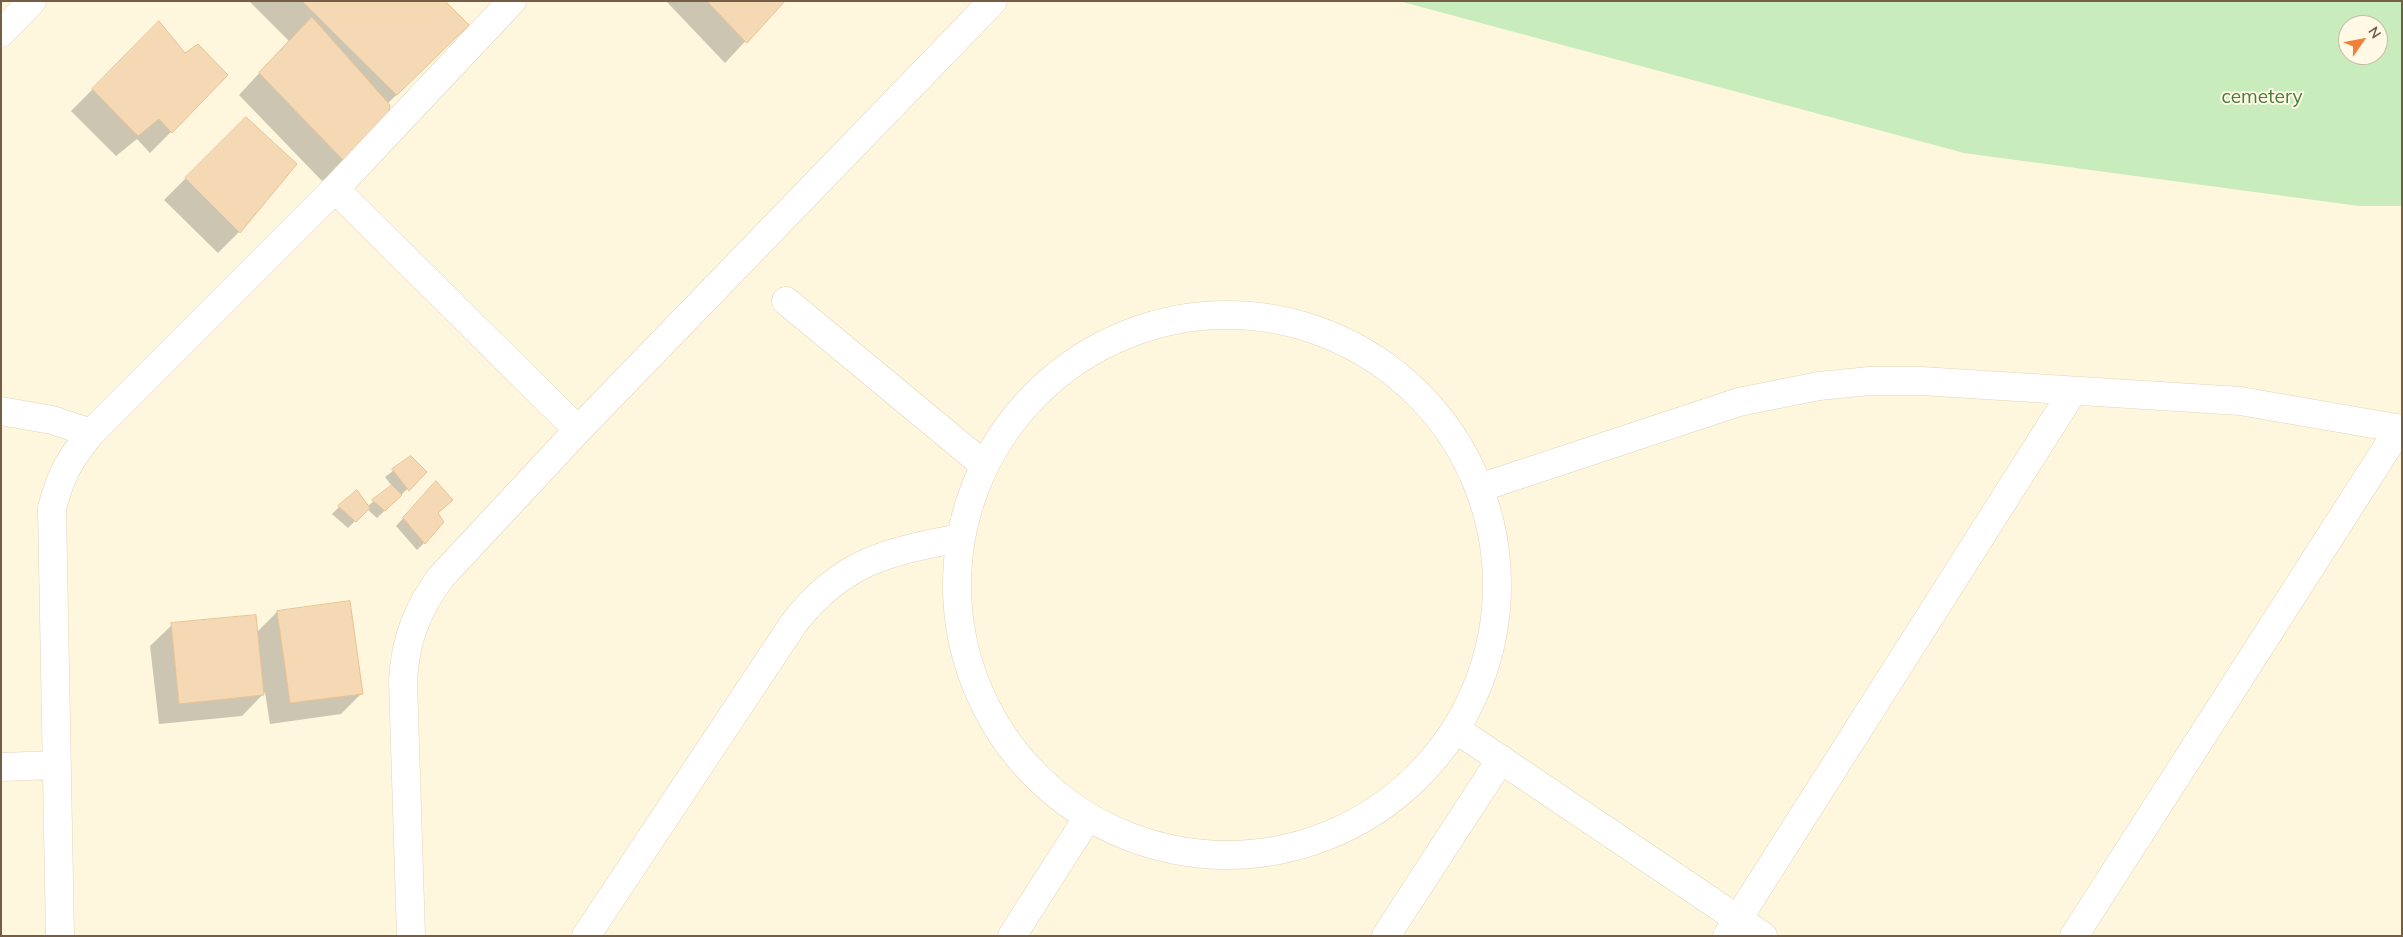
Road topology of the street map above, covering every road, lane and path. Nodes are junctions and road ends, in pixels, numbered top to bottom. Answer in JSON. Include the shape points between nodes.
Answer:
{"nodes":[{"id":1,"x":32,"y":1,"type":"edge"},
{"id":2,"x":512,"y":1,"type":"edge"},
{"id":3,"x":993,"y":1,"type":"edge"},
{"id":4,"x":1,"y":34,"type":"edge"},
{"id":5,"x":335,"y":189,"type":"junction"},
{"id":6,"x":786,"y":301,"type":"dead end"},
{"id":7,"x":2073,"y":391,"type":"junction"},
{"id":8,"x":1,"y":411,"type":"edge"},
{"id":9,"x":2400,"y":429,"type":"edge"},
{"id":10,"x":578,"y":430,"type":"junction"},
{"id":11,"x":91,"y":434,"type":"junction"},
{"id":12,"x":983,"y":464,"type":"junction"},
{"id":13,"x":1479,"y":488,"type":"junction"},
{"id":14,"x":960,"y":538,"type":"junction"},
{"id":15,"x":1457,"y":730,"type":"junction"},
{"id":16,"x":1501,"y":759,"type":"junction"},
{"id":17,"x":56,"y":765,"type":"junction"},
{"id":18,"x":1,"y":768,"type":"edge"},
{"id":19,"x":1088,"y":818,"type":"junction"},
{"id":20,"x":1733,"y":927,"type":"edge"},
{"id":21,"x":60,"y":936,"type":"edge"},
{"id":22,"x":411,"y":936,"type":"edge"},
{"id":23,"x":586,"y":936,"type":"edge"},
{"id":24,"x":1012,"y":936,"type":"edge"},
{"id":25,"x":1386,"y":936,"type":"edge"},
{"id":26,"x":1763,"y":936,"type":"edge"},
{"id":27,"x":2074,"y":936,"type":"edge"}],
"edges":[{"from":1,"to":4,"type":"street"},
{"from":2,"to":5,"type":"street"},
{"from":3,"to":10,"type":"street"},
{"from":5,"to":10,"type":"street"},
{"from":5,"to":11,"type":"street"},
{"from":6,"to":12,"type":"street"},
{"from":7,"to":9,"type":"street","via":[[2240,401]]},
{"from":7,"to":13,"type":"street","via":[[1921,381],[1819,386],[1739,402]]},
{"from":7,"to":20,"type":"street"},
{"from":8,"to":11,"type":"street","via":[[52,420]]},
{"from":9,"to":27,"type":"street"},
{"from":10,"to":22,"type":"street","via":[[441,576],[417,615],[409,636],[403,681]]},
{"from":11,"to":17,"type":"street","via":[[71,458],[59,482],[52,508]]},
{"from":12,"to":13,"type":"street","via":[[1009,423],[1040,387],[1078,358],[1120,335],[1157,323],[1214,314],[1262,316],[1309,327],[1353,346],[1394,372],[1429,406],[1452,436]]},
{"from":12,"to":14,"type":"street","via":[[969,500]]},
{"from":13,"to":15,"type":"street","via":[[1492,528],[1497,570],[1496,612],[1487,661]]},
{"from":14,"to":19,"type":"street","via":[[956,584],[960,631],[972,676],[991,718],[1018,757],[1050,790]]},
{"from":14,"to":23,"type":"street","via":[[876,557],[829,584],[810,603]]},
{"from":15,"to":16,"type":"street"},
{"from":15,"to":19,"type":"street","via":[[1425,771],[1385,806],[1340,832],[1290,849],[1239,856],[1186,853],[1135,840]]},
{"from":16,"to":20,"type":"street"},
{"from":16,"to":25,"type":"street"},
{"from":17,"to":18,"type":"street"},
{"from":17,"to":21,"type":"street"},
{"from":19,"to":24,"type":"street"},
{"from":20,"to":26,"type":"street"}]}
